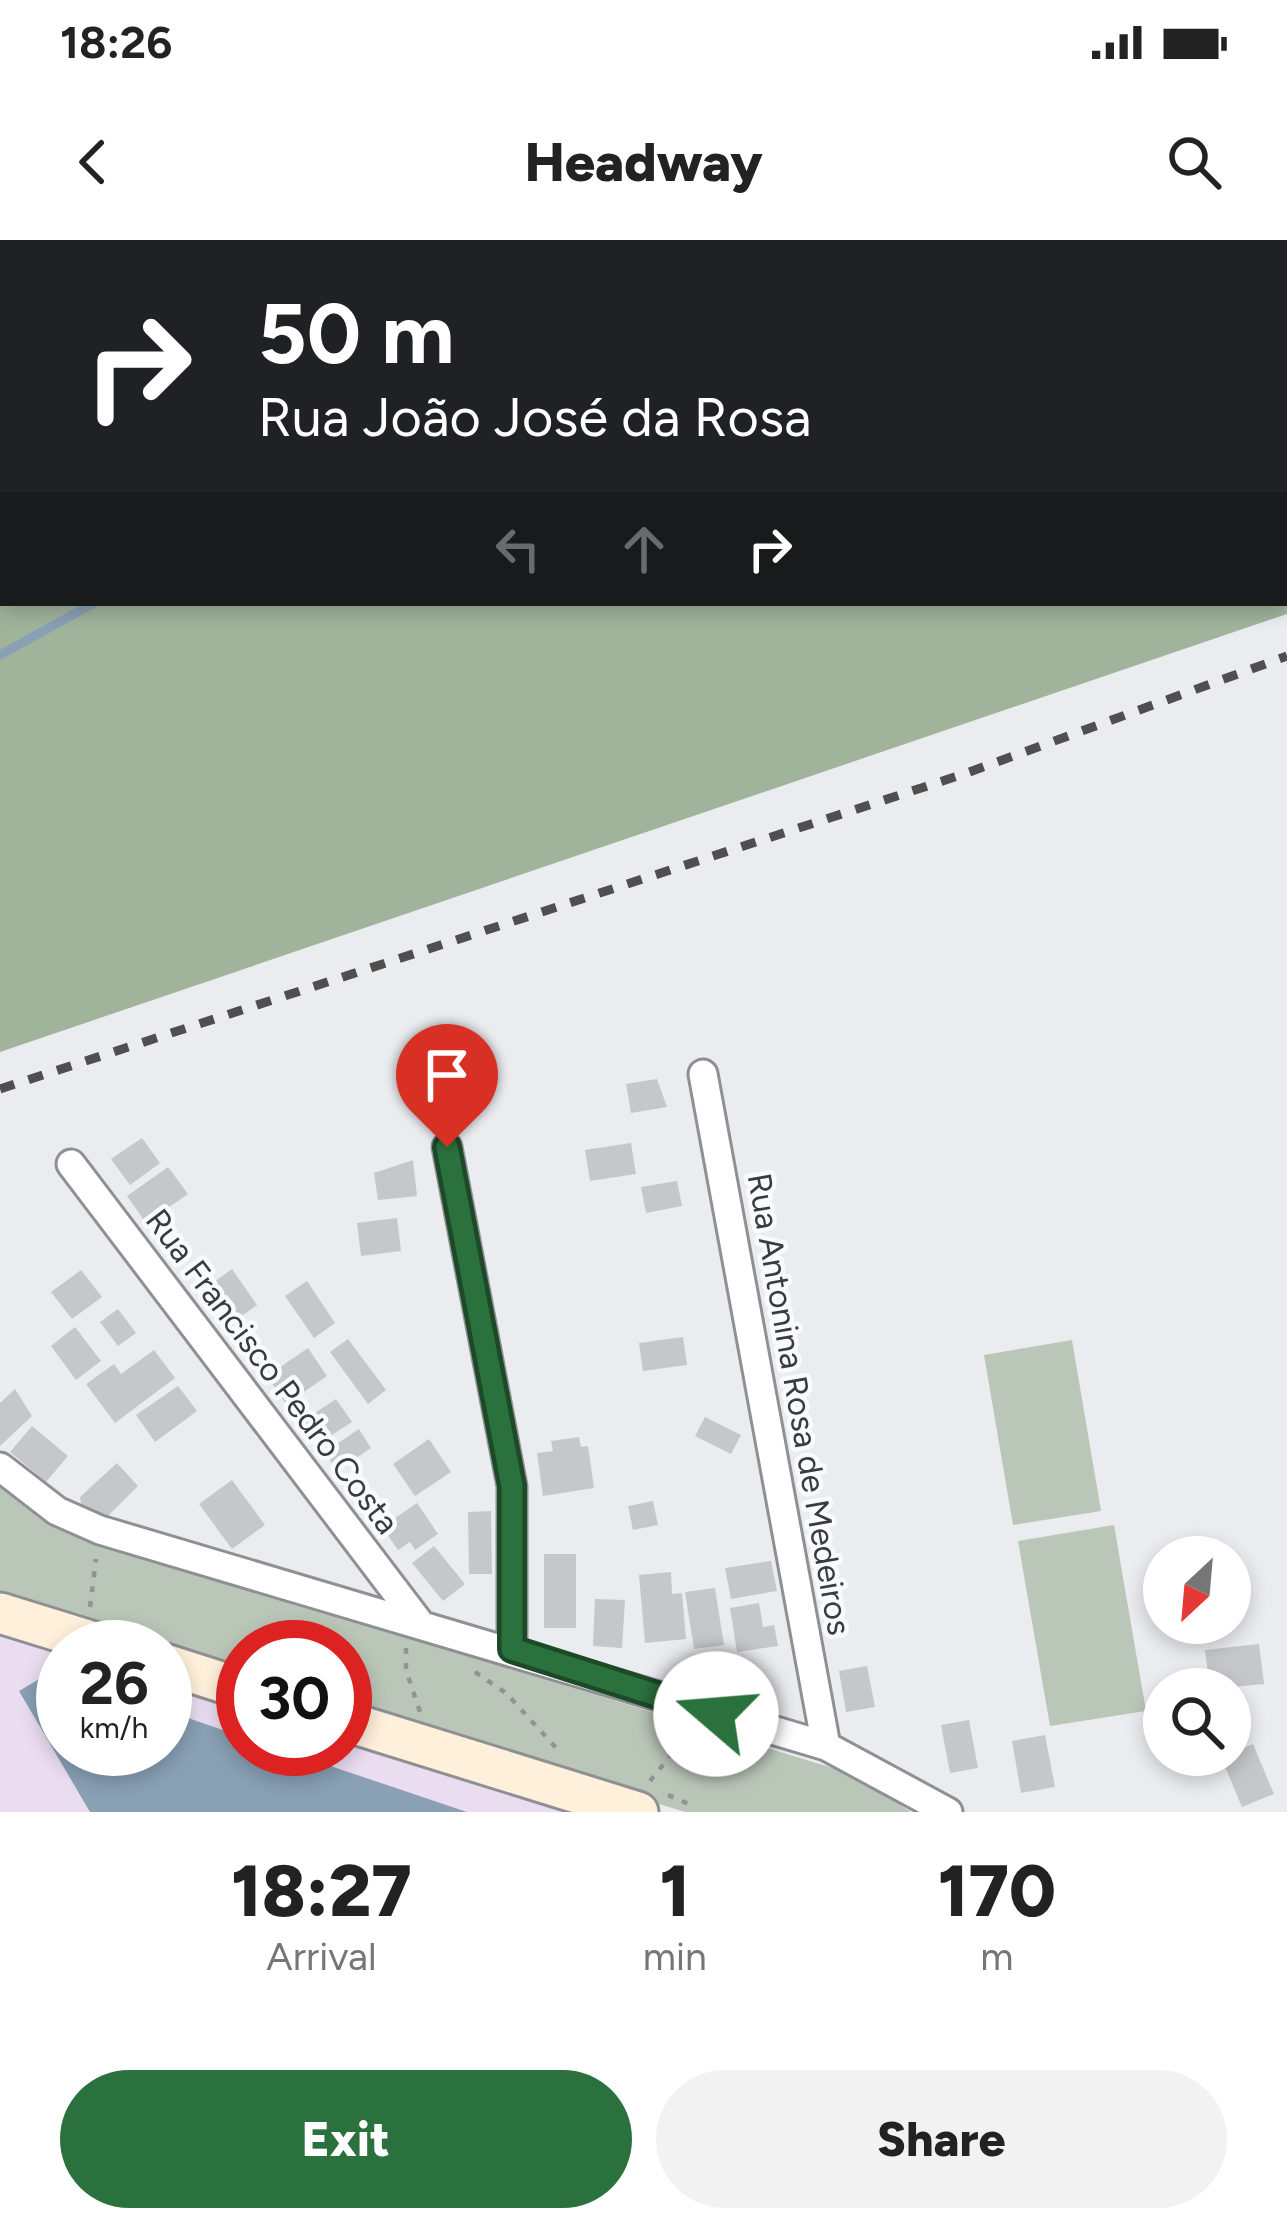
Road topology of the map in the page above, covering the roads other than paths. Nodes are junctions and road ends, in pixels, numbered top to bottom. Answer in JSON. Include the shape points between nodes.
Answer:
{"nodes":[{"id":1,"x":703,"y":1075,"type":"dead end"},
{"id":2,"x":447,"y":1147,"type":"dead end"},
{"id":3,"x":71,"y":1164,"type":"dead end"},
{"id":4,"x":0,"y":1467,"type":"edge"},
{"id":5,"x":0,"y":1613,"type":"edge"},
{"id":6,"x":36,"y":1624,"type":"edge"},
{"id":7,"x":412,"y":1634,"type":"junction"},
{"id":8,"x":512,"y":1649,"type":"junction"},
{"id":9,"x":372,"y":1730,"type":"edge"},
{"id":10,"x":826,"y":1746,"type":"junction"},
{"id":11,"x":645,"y":1806,"type":"edge"},
{"id":12,"x":947,"y":1812,"type":"edge"}],
"edges":[{"from":1,"to":10,"type":"street","name":"Rua Antonina Rosa de Medeiros"},
{"from":2,"to":8,"type":"street","via":[[512,1486]]},
{"from":3,"to":7,"type":"street","name":"Rua Francisco Pedro Costa"},
{"from":4,"to":7,"type":"street","via":[[57,1511],[100,1530]]},
{"from":5,"to":6,"type":"main road"},
{"from":7,"to":8,"type":"street"},
{"from":8,"to":10,"type":"street"},
{"from":9,"to":11,"type":"main road"},
{"from":10,"to":12,"type":"street"}]}
